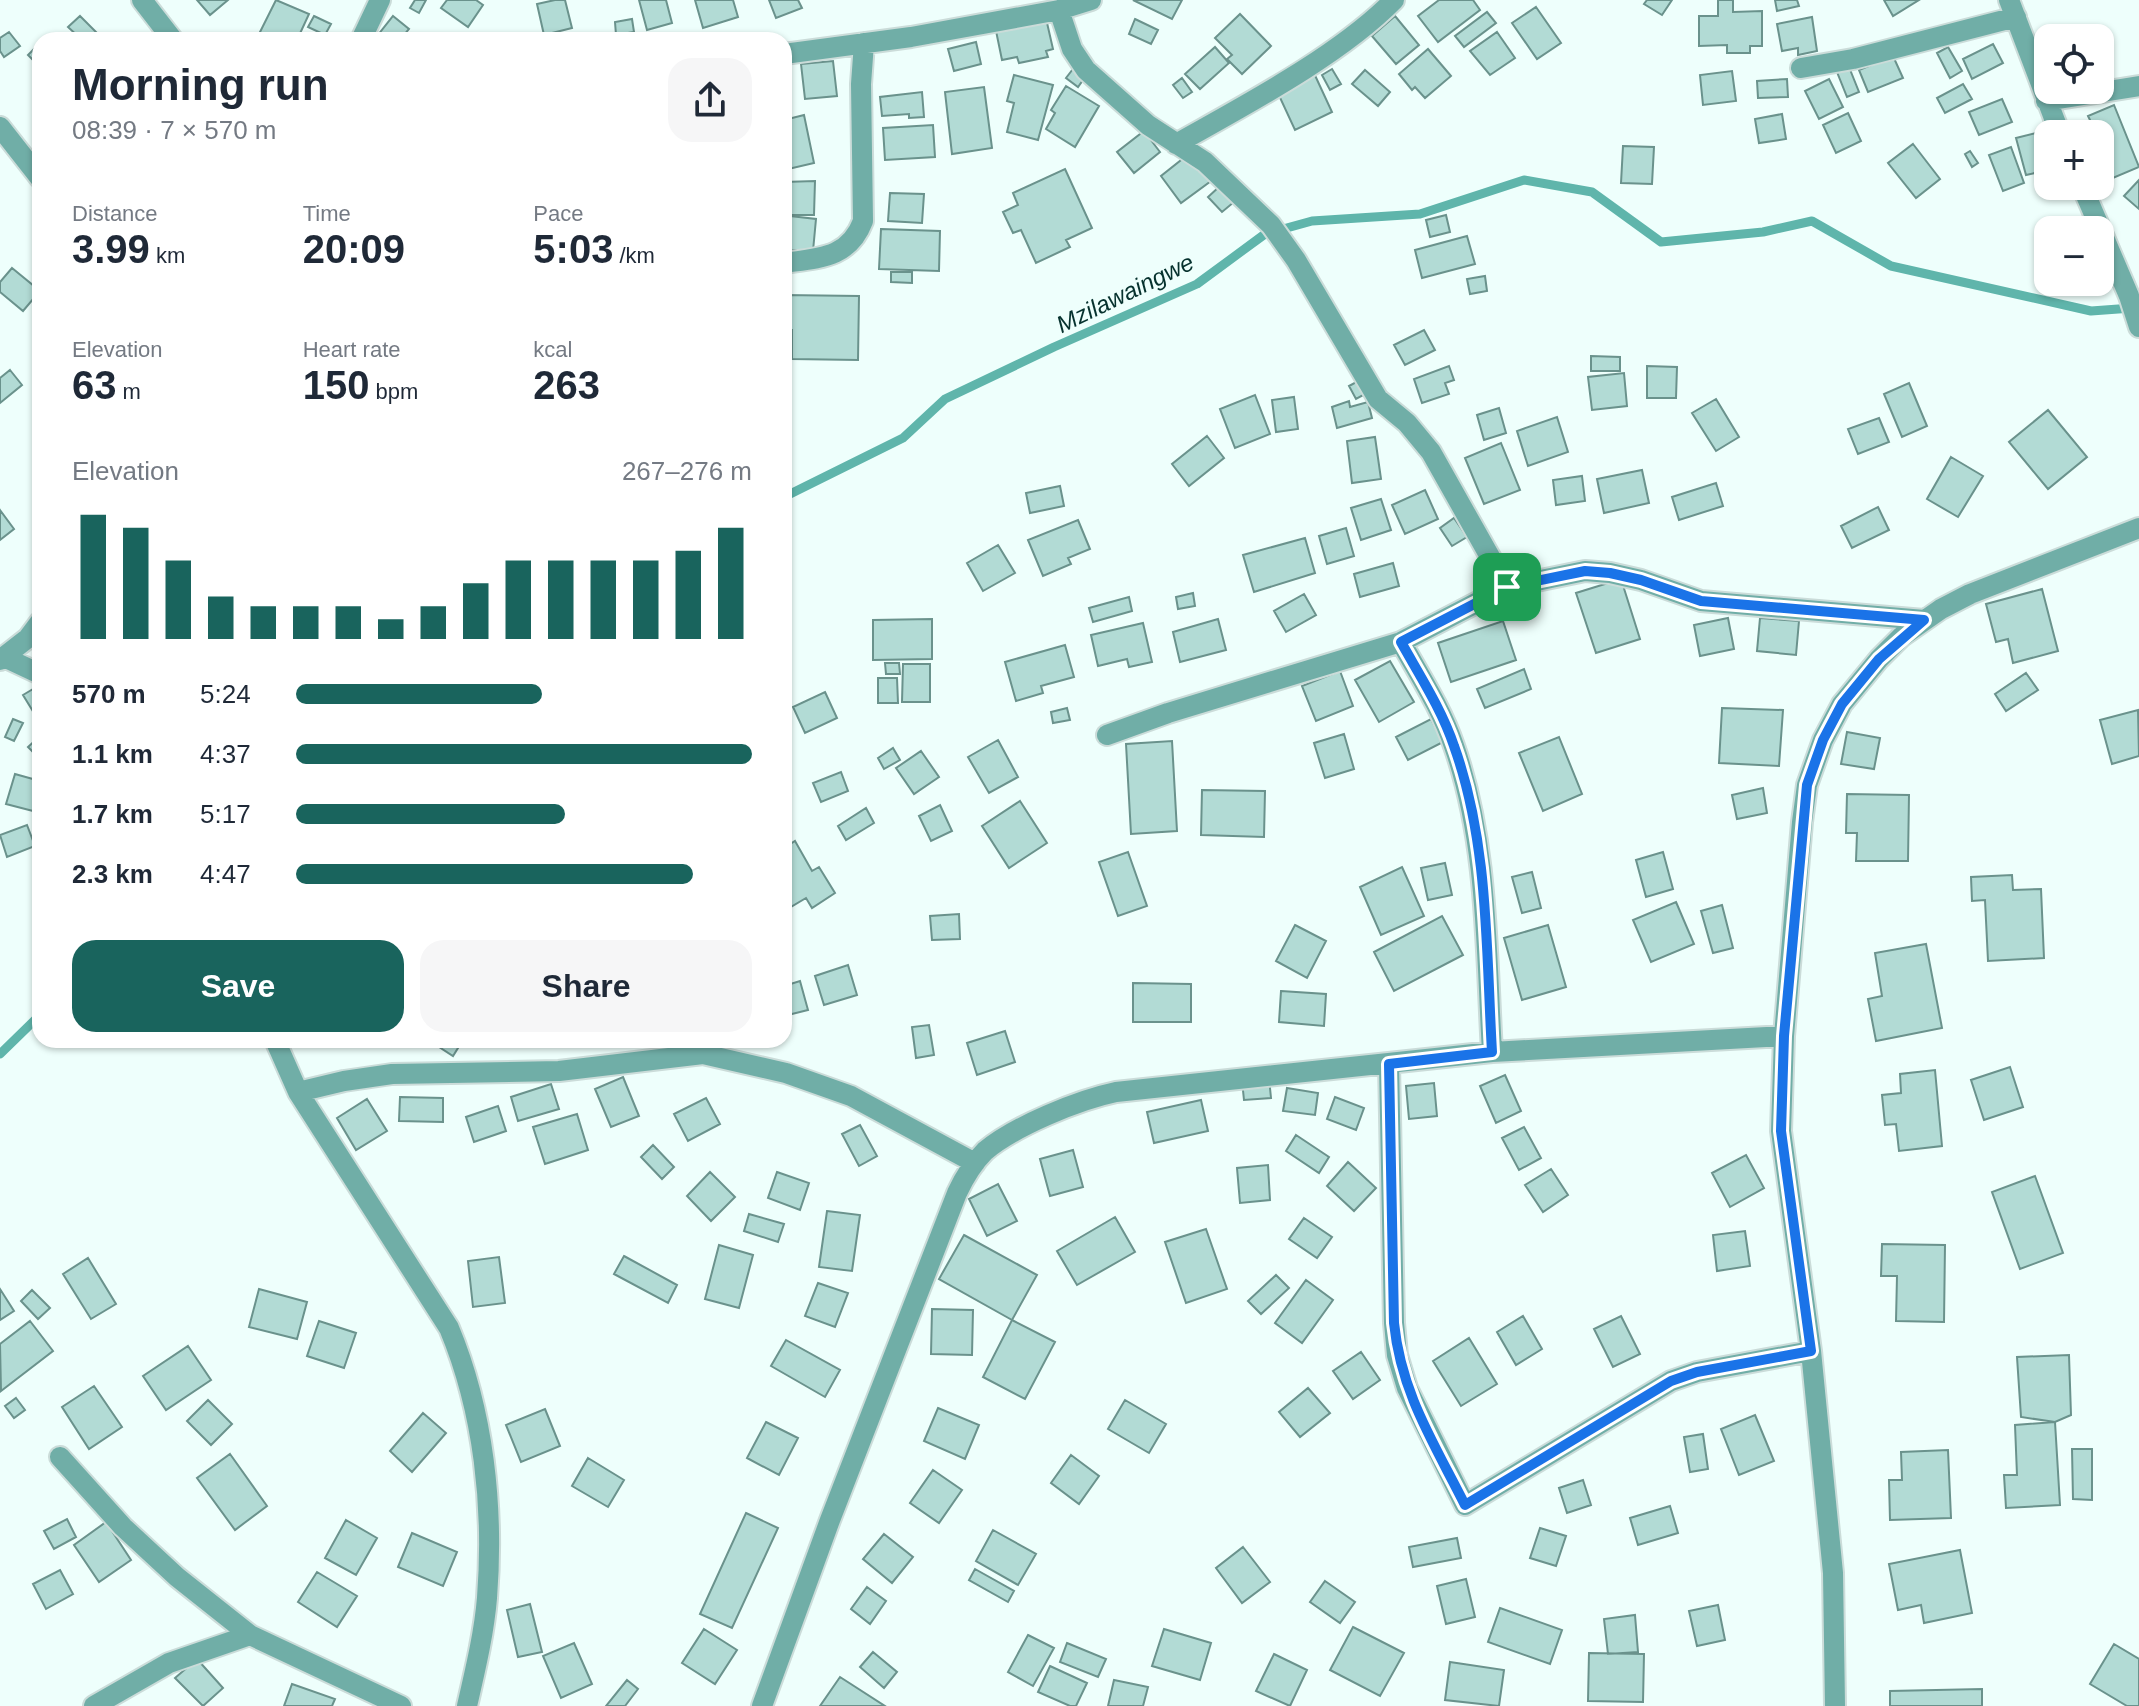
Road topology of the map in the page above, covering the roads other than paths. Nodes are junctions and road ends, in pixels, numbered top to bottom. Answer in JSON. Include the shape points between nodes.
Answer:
{"nodes":[{"id":1,"x":142,"y":0,"type":"edge"},
{"id":2,"x":380,"y":0,"type":"edge"},
{"id":3,"x":1091,"y":0,"type":"edge"},
{"id":4,"x":1394,"y":0,"type":"edge"},
{"id":5,"x":2012,"y":8,"type":"edge"},
{"id":6,"x":1059,"y":10,"type":"junction"},
{"id":7,"x":167,"y":32,"type":"edge"},
{"id":8,"x":365,"y":32,"type":"edge"},
{"id":9,"x":864,"y":43,"type":"junction"},
{"id":10,"x":792,"y":53,"type":"edge"},
{"id":11,"x":1801,"y":68,"type":"dead end"},
{"id":12,"x":2034,"y":68,"type":"edge"},
{"id":13,"x":2139,"y":86,"type":"edge"},
{"id":14,"x":2114,"y":90,"type":"edge"},
{"id":15,"x":0,"y":127,"type":"edge"},
{"id":16,"x":1176,"y":144,"type":"junction"},
{"id":17,"x":32,"y":168,"type":"edge"},
{"id":18,"x":2088,"y":200,"type":"edge"},
{"id":19,"x":792,"y":262,"type":"edge"},
{"id":20,"x":2139,"y":327,"type":"edge"},
{"id":21,"x":2139,"y":528,"type":"edge"},
{"id":22,"x":1507,"y":587,"type":"junction"},
{"id":23,"x":1924,"y":620,"type":"junction"},
{"id":24,"x":32,"y":633,"type":"edge"},
{"id":25,"x":1401,"y":642,"type":"junction"},
{"id":26,"x":3,"y":659,"type":"edge"},
{"id":27,"x":32,"y":671,"type":"edge"},
{"id":28,"x":1107,"y":735,"type":"dead end"},
{"id":29,"x":1784,"y":1036,"type":"junction"},
{"id":30,"x":279,"y":1048,"type":"edge"},
{"id":31,"x":1492,"y":1052,"type":"junction"},
{"id":32,"x":1389,"y":1064,"type":"junction"},
{"id":33,"x":298,"y":1092,"type":"junction"},
{"id":34,"x":975,"y":1163,"type":"junction"},
{"id":35,"x":1811,"y":1351,"type":"junction"},
{"id":36,"x":60,"y":1457,"type":"dead end"},
{"id":37,"x":250,"y":1635,"type":"junction"},
{"id":38,"x":94,"y":1706,"type":"edge"},
{"id":39,"x":401,"y":1706,"type":"edge"},
{"id":40,"x":467,"y":1706,"type":"edge"},
{"id":41,"x":762,"y":1706,"type":"edge"},
{"id":42,"x":1835,"y":1706,"type":"edge"}],
"edges":[{"from":1,"to":7,"type":"street"},
{"from":2,"to":8,"type":"street"},
{"from":3,"to":6,"type":"street"},
{"from":4,"to":16,"type":"street","via":[[1314,62]]},
{"from":5,"to":11,"type":"street","via":[[1853,59]]},
{"from":5,"to":12,"type":"street"},
{"from":6,"to":9,"type":"street"},
{"from":6,"to":16,"type":"street","via":[[1072,49],[1086,70]]},
{"from":9,"to":10,"type":"street"},
{"from":9,"to":19,"type":"street","via":[[863,221],[849,246],[837,253]]},
{"from":13,"to":14,"type":"street"},
{"from":15,"to":17,"type":"street"},
{"from":16,"to":22,"type":"street","via":[[1205,162],[1275,230],[1378,399],[1431,452]]},
{"from":18,"to":20,"type":"street"},
{"from":21,"to":23,"type":"street","via":[[1970,594]]},
{"from":22,"to":23,"type":"street","via":[[1598,572],[1701,601]]},
{"from":22,"to":25,"type":"street"},
{"from":23,"to":29,"type":"street","via":[[1879,659],[1842,704],[1807,785]]},
{"from":24,"to":26,"type":"street"},
{"from":25,"to":28,"type":"street"},
{"from":25,"to":31,"type":"street","via":[[1455,749],[1477,836]]},
{"from":26,"to":27,"type":"street"},
{"from":29,"to":31,"type":"street"},
{"from":29,"to":35,"type":"street","via":[[1781,1131]]},
{"from":30,"to":33,"type":"street"},
{"from":31,"to":32,"type":"street"},
{"from":32,"to":34,"type":"street","via":[[1092,1097],[1001,1141]]},
{"from":32,"to":35,"type":"street","via":[[1397,1355],[1407,1388],[1465,1505],[1671,1381]]},
{"from":33,"to":34,"type":"street","via":[[392,1074],[559,1071],[703,1054],[786,1073],[851,1096]]},
{"from":33,"to":40,"type":"street","via":[[449,1328],[461,1359],[487,1484],[488,1537],[487,1599]]},
{"from":34,"to":41,"type":"street","via":[[957,1193]]},
{"from":35,"to":42,"type":"street","via":[[1833,1573]]},
{"from":36,"to":37,"type":"street","via":[[123,1527]]},
{"from":37,"to":38,"type":"street","via":[[169,1663]]},
{"from":37,"to":39,"type":"street"}]}
